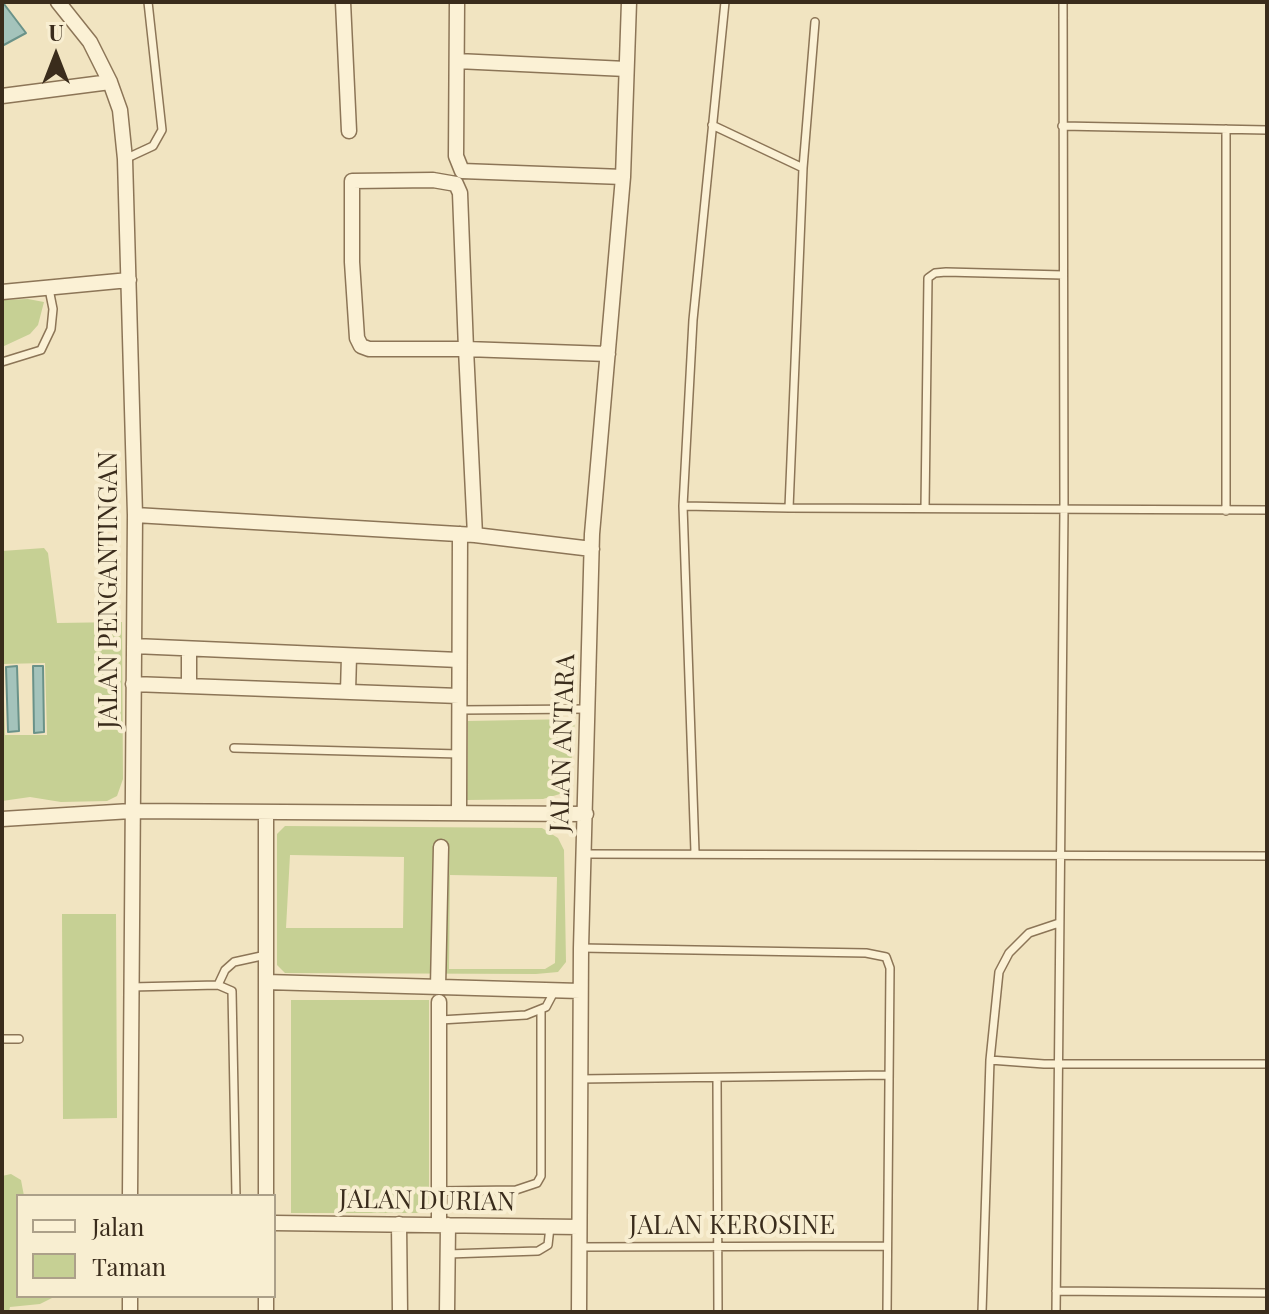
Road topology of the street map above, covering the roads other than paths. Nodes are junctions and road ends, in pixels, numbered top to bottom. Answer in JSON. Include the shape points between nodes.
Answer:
{"nodes":[{"id":1,"x":58,"y":2,"type":"edge"},
{"id":2,"x":148,"y":2,"type":"edge"},
{"id":3,"x":343,"y":2,"type":"edge"},
{"id":4,"x":457,"y":2,"type":"edge"},
{"id":5,"x":629,"y":2,"type":"edge"},
{"id":6,"x":725,"y":2,"type":"edge"},
{"id":7,"x":1063,"y":2,"type":"edge"},
{"id":8,"x":815,"y":22,"type":"dead end"},
{"id":9,"x":457,"y":61,"type":"junction"},
{"id":10,"x":626,"y":69,"type":"junction"},
{"id":11,"x":110,"y":82,"type":"junction"},
{"id":12,"x":2,"y":96,"type":"edge"},
{"id":13,"x":712,"y":125,"type":"junction"},
{"id":14,"x":1062,"y":126,"type":"junction"},
{"id":15,"x":1226,"y":129,"type":"junction"},
{"id":16,"x":1267,"y":130,"type":"edge"},
{"id":17,"x":349,"y":131,"type":"dead end"},
{"id":18,"x":125,"y":159,"type":"junction"},
{"id":19,"x":803,"y":168,"type":"junction"},
{"id":20,"x":623,"y":177,"type":"junction"},
{"id":21,"x":1063,"y":275,"type":"junction"},
{"id":22,"x":129,"y":280,"type":"junction"},
{"id":23,"x":49,"y":289,"type":"junction"},
{"id":24,"x":2,"y":292,"type":"edge"},
{"id":25,"x":466,"y":349,"type":"junction"},
{"id":26,"x":608,"y":354,"type":"junction"},
{"id":27,"x":2,"y":362,"type":"edge"},
{"id":28,"x":683,"y":506,"type":"junction"},
{"id":29,"x":789,"y":508,"type":"junction"},
{"id":30,"x":925,"y":508,"type":"junction"},
{"id":31,"x":1064,"y":509,"type":"junction"},
{"id":32,"x":1267,"y":510,"type":"edge"},
{"id":33,"x":1226,"y":511,"type":"junction"},
{"id":34,"x":135,"y":515,"type":"junction"},
{"id":35,"x":467,"y":535,"type":"junction"},
{"id":36,"x":592,"y":549,"type":"junction"},
{"id":37,"x":134,"y":646,"type":"junction"},
{"id":38,"x":189,"y":649,"type":"junction"},
{"id":39,"x":349,"y":656,"type":"junction"},
{"id":40,"x":459,"y":660,"type":"junction"},
{"id":41,"x":133,"y":684,"type":"junction"},
{"id":42,"x":189,"y":686,"type":"junction"},
{"id":43,"x":348,"y":692,"type":"junction"},
{"id":44,"x":459,"y":703,"type":"junction"},
{"id":45,"x":589,"y":709,"type":"junction"},
{"id":46,"x":234,"y":748,"type":"dead end"},
{"id":47,"x":459,"y":754,"type":"junction"},
{"id":48,"x":131,"y":811,"type":"junction"},
{"id":49,"x":266,"y":812,"type":"junction"},
{"id":50,"x":459,"y":813,"type":"junction"},
{"id":51,"x":586,"y":814,"type":"junction"},
{"id":52,"x":2,"y":819,"type":"edge"},
{"id":53,"x":441,"y":847,"type":"dead end"},
{"id":54,"x":695,"y":852,"type":"junction"},
{"id":55,"x":584,"y":854,"type":"junction"},
{"id":56,"x":1060,"y":856,"type":"junction"},
{"id":57,"x":1267,"y":856,"type":"edge"},
{"id":58,"x":1059,"y":923,"type":"junction"},
{"id":59,"x":581,"y":948,"type":"junction"},
{"id":60,"x":266,"y":955,"type":"junction"},
{"id":61,"x":266,"y":982,"type":"junction"},
{"id":62,"x":218,"y":985,"type":"junction"},
{"id":63,"x":131,"y":987,"type":"junction"},
{"id":64,"x":555,"y":990,"type":"junction"},
{"id":65,"x":580,"y":991,"type":"junction"},
{"id":66,"x":438,"y":994,"type":"junction"},
{"id":67,"x":541,"y":1010,"type":"junction"},
{"id":68,"x":438,"y":1020,"type":"junction"},
{"id":69,"x":2,"y":1039,"type":"edge"},
{"id":70,"x":19,"y":1039,"type":"dead end"},
{"id":71,"x":990,"y":1060,"type":"junction"},
{"id":72,"x":1058,"y":1063,"type":"junction"},
{"id":73,"x":1267,"y":1064,"type":"edge"},
{"id":74,"x":889,"y":1075,"type":"junction"},
{"id":75,"x":579,"y":1079,"type":"junction"},
{"id":76,"x":717,"y":1080,"type":"junction"},
{"id":77,"x":438,"y":1191,"type":"junction"},
{"id":78,"x":130,"y":1194,"type":"edge"},
{"id":79,"x":236,"y":1194,"type":"edge"},
{"id":80,"x":266,"y":1194,"type":"edge"},
{"id":81,"x":276,"y":1223,"type":"edge"},
{"id":82,"x":399,"y":1224,"type":"junction"},
{"id":83,"x":443,"y":1225,"type":"junction"},
{"id":84,"x":550,"y":1227,"type":"junction"},
{"id":85,"x":579,"y":1227,"type":"junction"},
{"id":86,"x":717,"y":1244,"type":"junction"},
{"id":87,"x":885,"y":1246,"type":"junction"},
{"id":88,"x":579,"y":1247,"type":"junction"},
{"id":89,"x":448,"y":1254,"type":"junction"},
{"id":90,"x":1056,"y":1291,"type":"junction"},
{"id":91,"x":1267,"y":1293,"type":"edge"},
{"id":92,"x":400,"y":1312,"type":"edge"},
{"id":93,"x":447,"y":1312,"type":"edge"},
{"id":94,"x":579,"y":1312,"type":"edge"},
{"id":95,"x":718,"y":1312,"type":"edge"},
{"id":96,"x":887,"y":1312,"type":"edge"},
{"id":97,"x":982,"y":1312,"type":"edge"},
{"id":98,"x":1056,"y":1312,"type":"edge"}],
"edges":[{"from":1,"to":11,"type":"street","name":"JALAN PENGANTINGAN","via":[[90,42]]},
{"from":2,"to":18,"type":"lane","via":[[162,135],[153,146]]},
{"from":3,"to":17,"type":"street"},
{"from":4,"to":9,"type":"street"},
{"from":5,"to":10,"type":"street","name":"JALAN ANTARA"},
{"from":6,"to":13,"type":"lane"},
{"from":7,"to":14,"type":"lane"},
{"from":8,"to":19,"type":"lane"},
{"from":9,"to":10,"type":"street"},
{"from":9,"to":20,"type":"street","via":[[456,156],[462,171]]},
{"from":10,"to":20,"type":"street","name":"JALAN ANTARA"},
{"from":11,"to":12,"type":"street"},
{"from":11,"to":18,"type":"street","name":"JALAN PENGANTINGAN","via":[[120,110]]},
{"from":13,"to":19,"type":"lane"},
{"from":13,"to":28,"type":"lane","via":[[693,320]]},
{"from":14,"to":15,"type":"lane"},
{"from":14,"to":21,"type":"lane"},
{"from":15,"to":16,"type":"lane"},
{"from":15,"to":33,"type":"lane"},
{"from":18,"to":22,"type":"street","name":"JALAN PENGANTINGAN"},
{"from":19,"to":29,"type":"lane"},
{"from":20,"to":26,"type":"street","name":"JALAN ANTARA"},
{"from":21,"to":30,"type":"lane","via":[[946,272],[928,278]]},
{"from":21,"to":31,"type":"lane"},
{"from":22,"to":23,"type":"street"},
{"from":22,"to":34,"type":"street","name":"JALAN PENGANTINGAN"},
{"from":23,"to":24,"type":"street"},
{"from":23,"to":27,"type":"lane","via":[[51,329],[41,350]]},
{"from":25,"to":25,"type":"street","via":[[361,346],[352,262],[352,181],[456,184],[462,203]]},
{"from":25,"to":26,"type":"street"},
{"from":25,"to":35,"type":"street"},
{"from":26,"to":36,"type":"street","name":"JALAN ANTARA"},
{"from":28,"to":29,"type":"lane"},
{"from":28,"to":54,"type":"lane"},
{"from":29,"to":30,"type":"lane"},
{"from":30,"to":31,"type":"lane"},
{"from":31,"to":33,"type":"lane"},
{"from":31,"to":56,"type":"lane"},
{"from":32,"to":33,"type":"lane"},
{"from":34,"to":35,"type":"street"},
{"from":34,"to":37,"type":"street","name":"JALAN PENGANTINGAN"},
{"from":35,"to":36,"type":"street"},
{"from":35,"to":40,"type":"street"},
{"from":36,"to":45,"type":"street","name":"JALAN ANTARA"},
{"from":37,"to":38,"type":"street"},
{"from":37,"to":41,"type":"street","name":"JALAN PENGANTINGAN"},
{"from":38,"to":39,"type":"street"},
{"from":38,"to":42,"type":"street"},
{"from":39,"to":40,"type":"street"},
{"from":39,"to":43,"type":"street"},
{"from":40,"to":44,"type":"street"},
{"from":41,"to":42,"type":"street"},
{"from":41,"to":48,"type":"street","name":"JALAN PENGANTINGAN"},
{"from":42,"to":43,"type":"street"},
{"from":43,"to":44,"type":"street"},
{"from":44,"to":45,"type":"lane"},
{"from":44,"to":47,"type":"street"},
{"from":45,"to":51,"type":"street","name":"JALAN ANTARA"},
{"from":46,"to":47,"type":"lane"},
{"from":47,"to":50,"type":"street"},
{"from":48,"to":49,"type":"street"},
{"from":48,"to":52,"type":"street"},
{"from":48,"to":63,"type":"street","name":"JALAN PENGANTINGAN"},
{"from":49,"to":50,"type":"street"},
{"from":49,"to":60,"type":"street"},
{"from":50,"to":51,"type":"street"},
{"from":51,"to":55,"type":"street","name":"JALAN ANTARA"},
{"from":53,"to":66,"type":"street"},
{"from":54,"to":55,"type":"lane"},
{"from":54,"to":56,"type":"lane"},
{"from":55,"to":59,"type":"street","name":"JALAN ANTARA"},
{"from":56,"to":57,"type":"lane"},
{"from":56,"to":58,"type":"lane"},
{"from":58,"to":71,"type":"lane","via":[[1029,933],[999,972]]},
{"from":58,"to":72,"type":"lane"},
{"from":59,"to":65,"type":"street","name":"JALAN ANTARA"},
{"from":59,"to":74,"type":"lane","via":[[886,957]]},
{"from":60,"to":61,"type":"street"},
{"from":60,"to":62,"type":"lane","via":[[234,962]]},
{"from":61,"to":66,"type":"street"},
{"from":61,"to":80,"type":"street"},
{"from":62,"to":63,"type":"lane"},
{"from":62,"to":79,"type":"lane","via":[[232,991]]},
{"from":63,"to":78,"type":"street","name":"JALAN PENGANTINGAN"},
{"from":64,"to":65,"type":"street"},
{"from":64,"to":66,"type":"street"},
{"from":64,"to":67,"type":"lane","via":[[553,1000]]},
{"from":65,"to":75,"type":"street","name":"JALAN ANTARA"},
{"from":66,"to":68,"type":"street"},
{"from":67,"to":68,"type":"lane"},
{"from":67,"to":77,"type":"lane","via":[[541,1176],[537,1183],[516,1190]]},
{"from":68,"to":77,"type":"street"},
{"from":69,"to":70,"type":"lane"},
{"from":71,"to":72,"type":"lane"},
{"from":71,"to":97,"type":"lane"},
{"from":72,"to":73,"type":"lane"},
{"from":72,"to":90,"type":"lane"},
{"from":74,"to":76,"type":"lane"},
{"from":74,"to":87,"type":"lane"},
{"from":75,"to":76,"type":"lane"},
{"from":75,"to":85,"type":"street","name":"JALAN ANTARA"},
{"from":76,"to":86,"type":"lane"},
{"from":77,"to":83,"type":"street"},
{"from":81,"to":82,"type":"street","name":"JALAN DURIAN"},
{"from":82,"to":83,"type":"street","name":"JALAN DURIAN"},
{"from":82,"to":92,"type":"street"},
{"from":83,"to":84,"type":"street","name":"JALAN DURIAN"},
{"from":83,"to":89,"type":"street"},
{"from":84,"to":85,"type":"street","name":"JALAN DURIAN"},
{"from":84,"to":89,"type":"lane","via":[[546,1248],[538,1251]]},
{"from":85,"to":88,"type":"street","name":"JALAN ANTARA"},
{"from":86,"to":87,"type":"lane","name":"JALAN KEROSINE"},
{"from":86,"to":88,"type":"lane","name":"JALAN KEROSINE"},
{"from":86,"to":95,"type":"lane"},
{"from":87,"to":96,"type":"lane"},
{"from":88,"to":94,"type":"street","name":"JALAN ANTARA"},
{"from":89,"to":93,"type":"street"},
{"from":90,"to":91,"type":"lane"},
{"from":90,"to":98,"type":"lane"}]}
